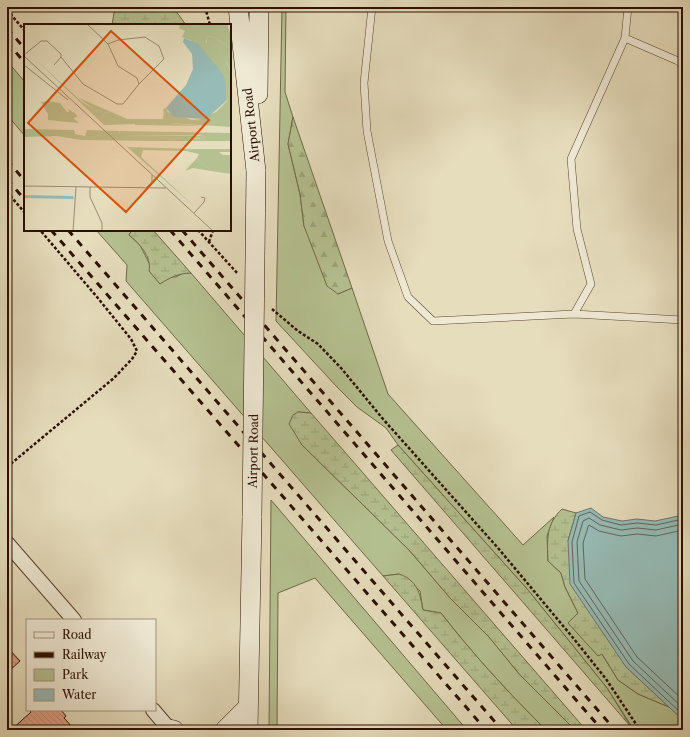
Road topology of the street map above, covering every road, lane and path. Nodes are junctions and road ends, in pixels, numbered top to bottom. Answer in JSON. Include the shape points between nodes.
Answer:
{"nodes":[{"id":1,"x":205,"y":7,"type":"edge"},
{"id":2,"x":238,"y":7,"type":"edge"},
{"id":3,"x":259,"y":7,"type":"edge"},
{"id":4,"x":372,"y":7,"type":"edge"},
{"id":5,"x":628,"y":7,"type":"edge"},
{"id":6,"x":7,"y":10,"type":"edge"},
{"id":7,"x":210,"y":24,"type":"edge"},
{"id":8,"x":24,"y":30,"type":"edge"},
{"id":9,"x":625,"y":38,"type":"junction"},
{"id":10,"x":683,"y":66,"type":"edge"},
{"id":11,"x":256,"y":171,"type":"junction"},
{"id":12,"x":7,"y":192,"type":"edge"},
{"id":13,"x":24,"y":212,"type":"edge"},
{"id":14,"x":41,"y":231,"type":"edge"},
{"id":15,"x":199,"y":231,"type":"edge"},
{"id":16,"x":213,"y":231,"type":"edge"},
{"id":17,"x":208,"y":242,"type":"junction"},
{"id":18,"x":240,"y":276,"type":"dead end"},
{"id":19,"x":270,"y":308,"type":"dead end"},
{"id":20,"x":574,"y":314,"type":"junction"},
{"id":21,"x":683,"y":320,"type":"edge"},
{"id":22,"x":7,"y":467,"type":"edge"},
{"id":23,"x":7,"y":542,"type":"edge"},
{"id":24,"x":73,"y":619,"type":"edge"},
{"id":25,"x":248,"y":707,"type":"junction"},
{"id":26,"x":153,"y":711,"type":"edge"},
{"id":27,"x":171,"y":730,"type":"edge"},
{"id":28,"x":225,"y":730,"type":"edge"},
{"id":29,"x":248,"y":730,"type":"edge"},
{"id":30,"x":640,"y":730,"type":"edge"}],
"edges":[{"from":1,"to":7,"type":"path"},
{"from":2,"to":11,"type":"main road","name":"Airport Road"},
{"from":3,"to":11,"type":"main road","name":"Airport Road"},
{"from":4,"to":20,"type":"lane","via":[[364,82],[367,131],[388,241],[408,297],[434,321]]},
{"from":5,"to":9,"type":"lane"},
{"from":6,"to":8,"type":"path"},
{"from":9,"to":10,"type":"lane","via":[[678,61]]},
{"from":9,"to":20,"type":"lane","via":[[571,159],[577,229],[592,284]]},
{"from":11,"to":25,"type":"main road","name":"Airport Road","bridge":true},
{"from":12,"to":13,"type":"path"},
{"from":14,"to":22,"type":"path","via":[[131,339],[137,351],[121,372]]},
{"from":15,"to":17,"type":"path"},
{"from":16,"to":17,"type":"path"},
{"from":17,"to":18,"type":"path"},
{"from":19,"to":30,"type":"path","via":[[318,344],[341,368],[574,639],[606,679]]},
{"from":20,"to":21,"type":"lane"},
{"from":23,"to":24,"type":"street"},
{"from":25,"to":28,"type":"main road"},
{"from":25,"to":29,"type":"main road","name":"Airport Road"},
{"from":26,"to":27,"type":"street"}]}
